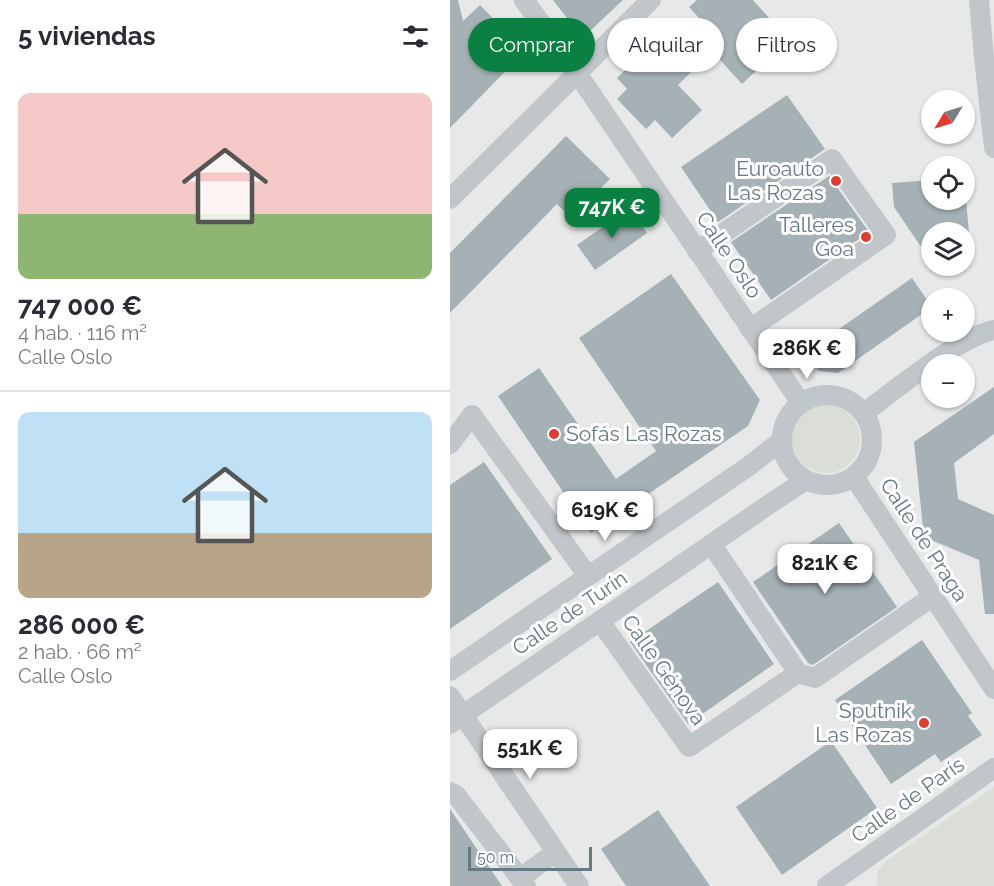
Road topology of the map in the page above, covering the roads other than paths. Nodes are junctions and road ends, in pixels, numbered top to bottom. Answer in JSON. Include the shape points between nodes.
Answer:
{"nodes":[{"id":1,"x":524,"y":0,"type":"edge"},
{"id":2,"x":651,"y":0,"type":"edge"},
{"id":3,"x":980,"y":0,"type":"edge"},
{"id":4,"x":989,"y":55,"type":"edge"},
{"id":5,"x":578,"y":73,"type":"junction"},
{"id":6,"x":994,"y":148,"type":"edge"},
{"id":7,"x":450,"y":199,"type":"edge"},
{"id":8,"x":697,"y":251,"type":"junction"},
{"id":9,"x":994,"y":313,"type":"edge"},
{"id":10,"x":750,"y":329,"type":"junction"},
{"id":11,"x":988,"y":331,"type":"edge"},
{"id":12,"x":801,"y":403,"type":"junction"},
{"id":13,"x":864,"y":413,"type":"junction"},
{"id":14,"x":782,"y":440,"type":"junction"},
{"id":15,"x":450,"y":444,"type":"edge"},
{"id":16,"x":854,"y":477,"type":"junction"},
{"id":17,"x":806,"y":480,"type":"junction"},
{"id":18,"x":712,"y":545,"type":"junction"},
{"id":19,"x":588,"y":576,"type":"junction"},
{"id":20,"x":933,"y":597,"type":"junction"},
{"id":21,"x":600,"y":621,"type":"junction"},
{"id":22,"x":450,"y":671,"type":"edge"},
{"id":23,"x":798,"y":673,"type":"junction"},
{"id":24,"x":994,"y":689,"type":"edge"},
{"id":25,"x":450,"y":696,"type":"edge"},
{"id":26,"x":457,"y":720,"type":"edge"},
{"id":27,"x":994,"y":768,"type":"edge"},
{"id":28,"x":450,"y":792,"type":"edge"},
{"id":29,"x":556,"y":852,"type":"junction"},
{"id":30,"x":854,"y":878,"type":"edge"},
{"id":31,"x":523,"y":882,"type":"edge"},
{"id":32,"x":579,"y":886,"type":"edge"},
{"id":33,"x":827,"y":886,"type":"edge"}],
"edges":[{"from":1,"to":5,"type":"street","name":"Calle Oslo"},
{"from":2,"to":5,"type":"street"},
{"from":3,"to":4,"type":"street"},
{"from":4,"to":6,"type":"street"},
{"from":5,"to":7,"type":"street"},
{"from":5,"to":8,"type":"street","name":"Calle Oslo"},
{"from":8,"to":10,"type":"street","name":"Calle Oslo"},
{"from":8,"to":10,"type":"street","via":[[832,159],[886,235]]},
{"from":9,"to":11,"type":"street"},
{"from":10,"to":12,"type":"street","name":"Calle Oslo"},
{"from":11,"to":13,"type":"street","via":[[945,355]]},
{"from":12,"to":13,"type":"street","via":[[818,395],[835,395],[851,401]]},
{"from":12,"to":14,"type":"street","via":[[784,425]]},
{"from":13,"to":16,"type":"street","via":[[872,429],[872,447],[866,464]]},
{"from":14,"to":17,"type":"street","via":[[789,464]]},
{"from":14,"to":19,"type":"street","name":"Calle de Turín"},
{"from":15,"to":19,"type":"street","via":[[472,415]]},
{"from":16,"to":17,"type":"street","via":[[822,485]]},
{"from":16,"to":20,"type":"street","name":"Calle de Praga"},
{"from":17,"to":18,"type":"street","name":"Calle de Turín"},
{"from":18,"to":21,"type":"street","name":"Calle de Turín"},
{"from":18,"to":23,"type":"street"},
{"from":19,"to":22,"type":"street","name":"Calle de Turín"},
{"from":20,"to":23,"type":"street","via":[[815,678]]},
{"from":20,"to":24,"type":"street","name":"Calle de Praga"},
{"from":21,"to":23,"type":"street","name":"Calle Génova","via":[[689,747]]},
{"from":21,"to":26,"type":"street","name":"Calle de Turín"},
{"from":25,"to":26,"type":"street"},
{"from":26,"to":29,"type":"street"},
{"from":27,"to":30,"type":"street","name":"Calle de París"},
{"from":28,"to":31,"type":"street"},
{"from":29,"to":31,"type":"street"},
{"from":29,"to":32,"type":"street"},
{"from":30,"to":33,"type":"street","name":"Calle de París"}]}
